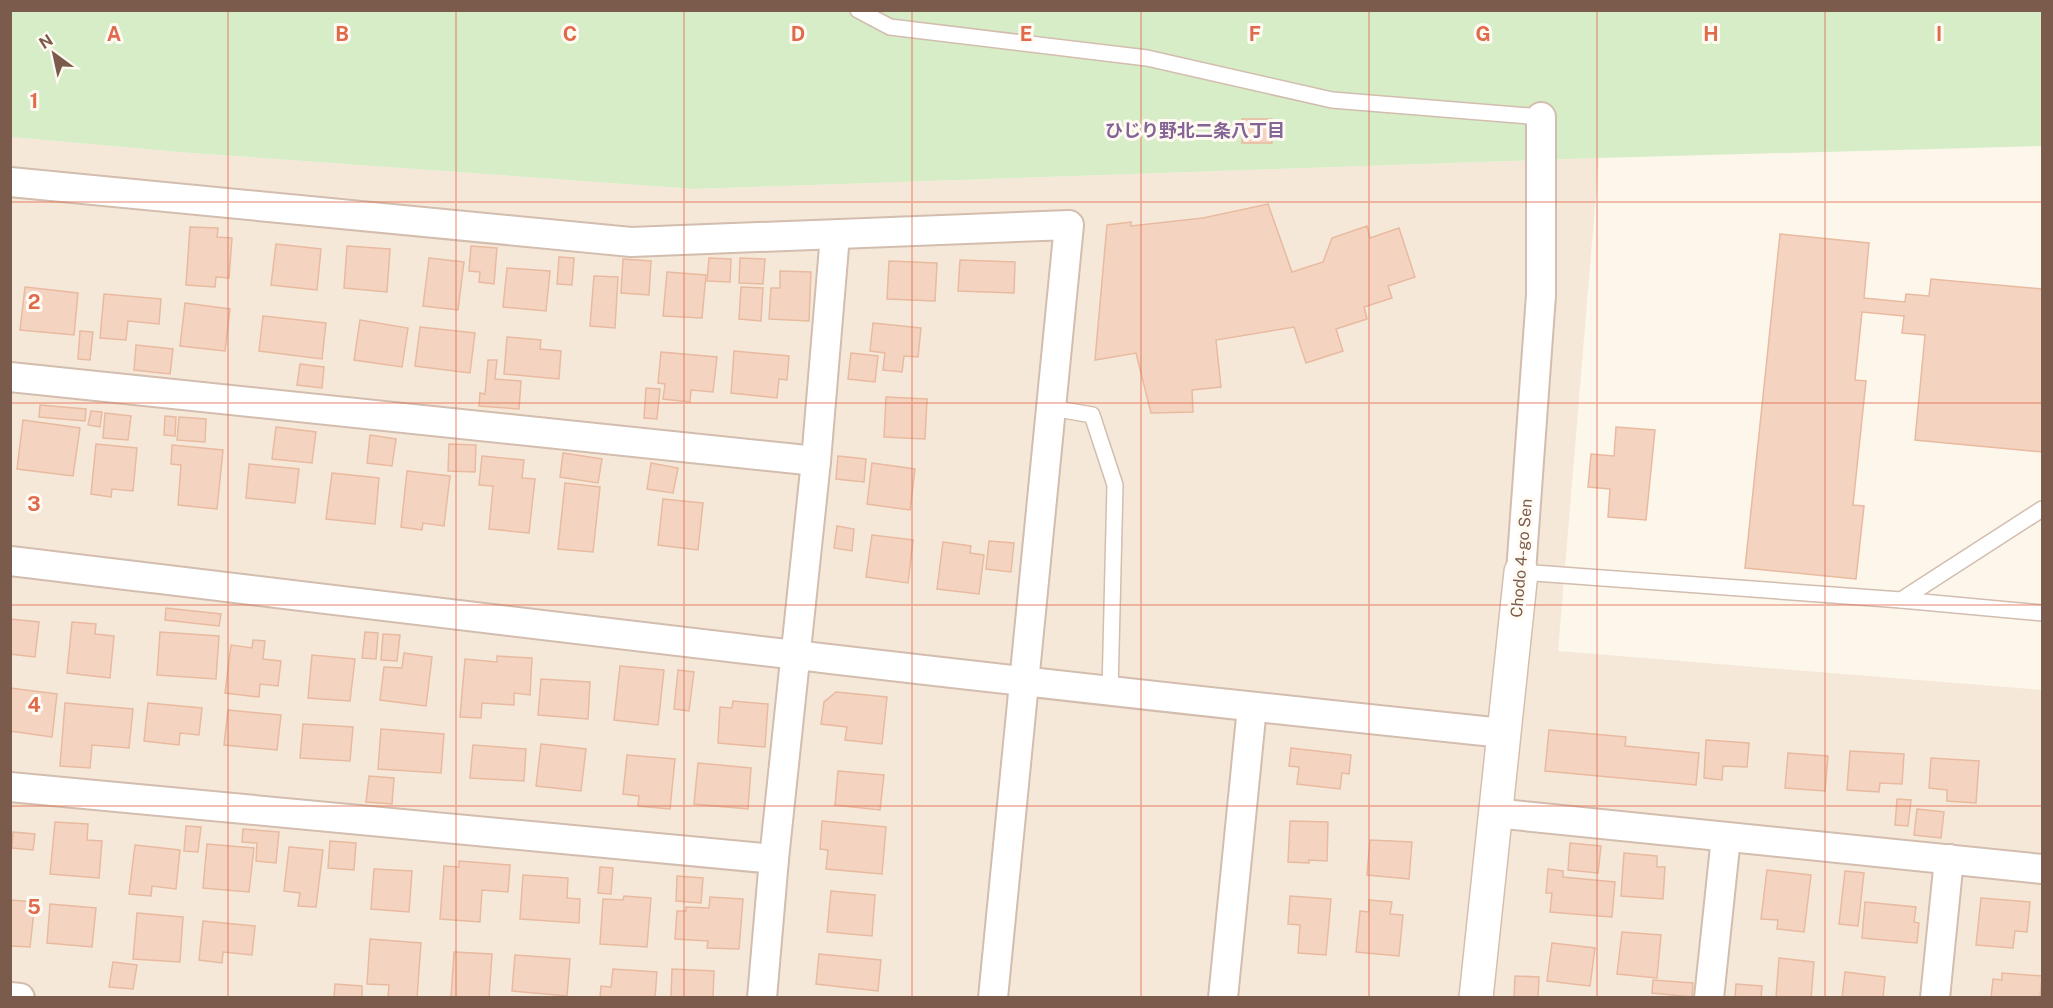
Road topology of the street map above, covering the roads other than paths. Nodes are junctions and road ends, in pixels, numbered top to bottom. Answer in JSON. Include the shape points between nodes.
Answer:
{"nodes":[{"id":1,"x":858,"y":10,"type":"edge"},
{"id":2,"x":1541,"y":117,"type":"joint"},
{"id":3,"x":10,"y":182,"type":"edge"},
{"id":4,"x":835,"y":235,"type":"junction"},
{"id":5,"x":10,"y":377,"type":"edge"},
{"id":6,"x":1052,"y":408,"type":"junction"},
{"id":7,"x":816,"y":461,"type":"junction"},
{"id":8,"x":2043,"y":509,"type":"edge"},
{"id":9,"x":10,"y":561,"type":"edge"},
{"id":10,"x":1521,"y":572,"type":"junction"},
{"id":11,"x":1902,"y":600,"type":"junction"},
{"id":12,"x":2043,"y":613,"type":"edge"},
{"id":13,"x":797,"y":656,"type":"junction"},
{"id":14,"x":1025,"y":681,"type":"junction"},
{"id":15,"x":1110,"y":691,"type":"junction"},
{"id":16,"x":1252,"y":707,"type":"junction"},
{"id":17,"x":1503,"y":733,"type":"junction"},
{"id":18,"x":10,"y":787,"type":"edge"},
{"id":19,"x":1494,"y":813,"type":"junction"},
{"id":20,"x":1726,"y":837,"type":"junction"},
{"id":21,"x":774,"y":859,"type":"junction"},
{"id":22,"x":1949,"y":860,"type":"junction"},
{"id":23,"x":2043,"y":869,"type":"edge"},
{"id":24,"x":10,"y":996,"type":"edge"},
{"id":25,"x":20,"y":998,"type":"edge"},
{"id":26,"x":762,"y":998,"type":"edge"},
{"id":27,"x":993,"y":998,"type":"edge"},
{"id":28,"x":1224,"y":998,"type":"edge"},
{"id":29,"x":1476,"y":998,"type":"edge"},
{"id":30,"x":1708,"y":998,"type":"edge"},
{"id":31,"x":1935,"y":998,"type":"edge"}],
"edges":[{"from":1,"to":2,"type":"lane","via":[[890,27],[1147,58],[1332,100]]},
{"from":2,"to":10,"type":"street","name":"Chodo 4-go Sen","via":[[1541,295]]},
{"from":3,"to":4,"type":"street","via":[[631,242]]},
{"from":4,"to":6,"type":"street","via":[[1069,225]]},
{"from":4,"to":7,"type":"street"},
{"from":5,"to":7,"type":"street"},
{"from":6,"to":14,"type":"street"},
{"from":6,"to":15,"type":"lane","via":[[1092,415],[1115,485]]},
{"from":7,"to":13,"type":"street"},
{"from":8,"to":11,"type":"lane"},
{"from":9,"to":13,"type":"street"},
{"from":10,"to":11,"type":"lane"},
{"from":10,"to":17,"type":"street","name":"Chodo 4-go Sen"},
{"from":11,"to":12,"type":"lane"},
{"from":13,"to":14,"type":"street"},
{"from":13,"to":21,"type":"street"},
{"from":14,"to":15,"type":"street"},
{"from":14,"to":27,"type":"street"},
{"from":15,"to":16,"type":"street"},
{"from":16,"to":17,"type":"street"},
{"from":16,"to":28,"type":"street"},
{"from":17,"to":19,"type":"street","name":"Chodo 4-go Sen"},
{"from":18,"to":21,"type":"street"},
{"from":19,"to":20,"type":"street"},
{"from":19,"to":29,"type":"street","name":"Chodo 4-go Sen"},
{"from":20,"to":22,"type":"street"},
{"from":20,"to":30,"type":"street"},
{"from":21,"to":26,"type":"street"},
{"from":22,"to":23,"type":"street"},
{"from":22,"to":31,"type":"street"},
{"from":24,"to":25,"type":"street"}]}
